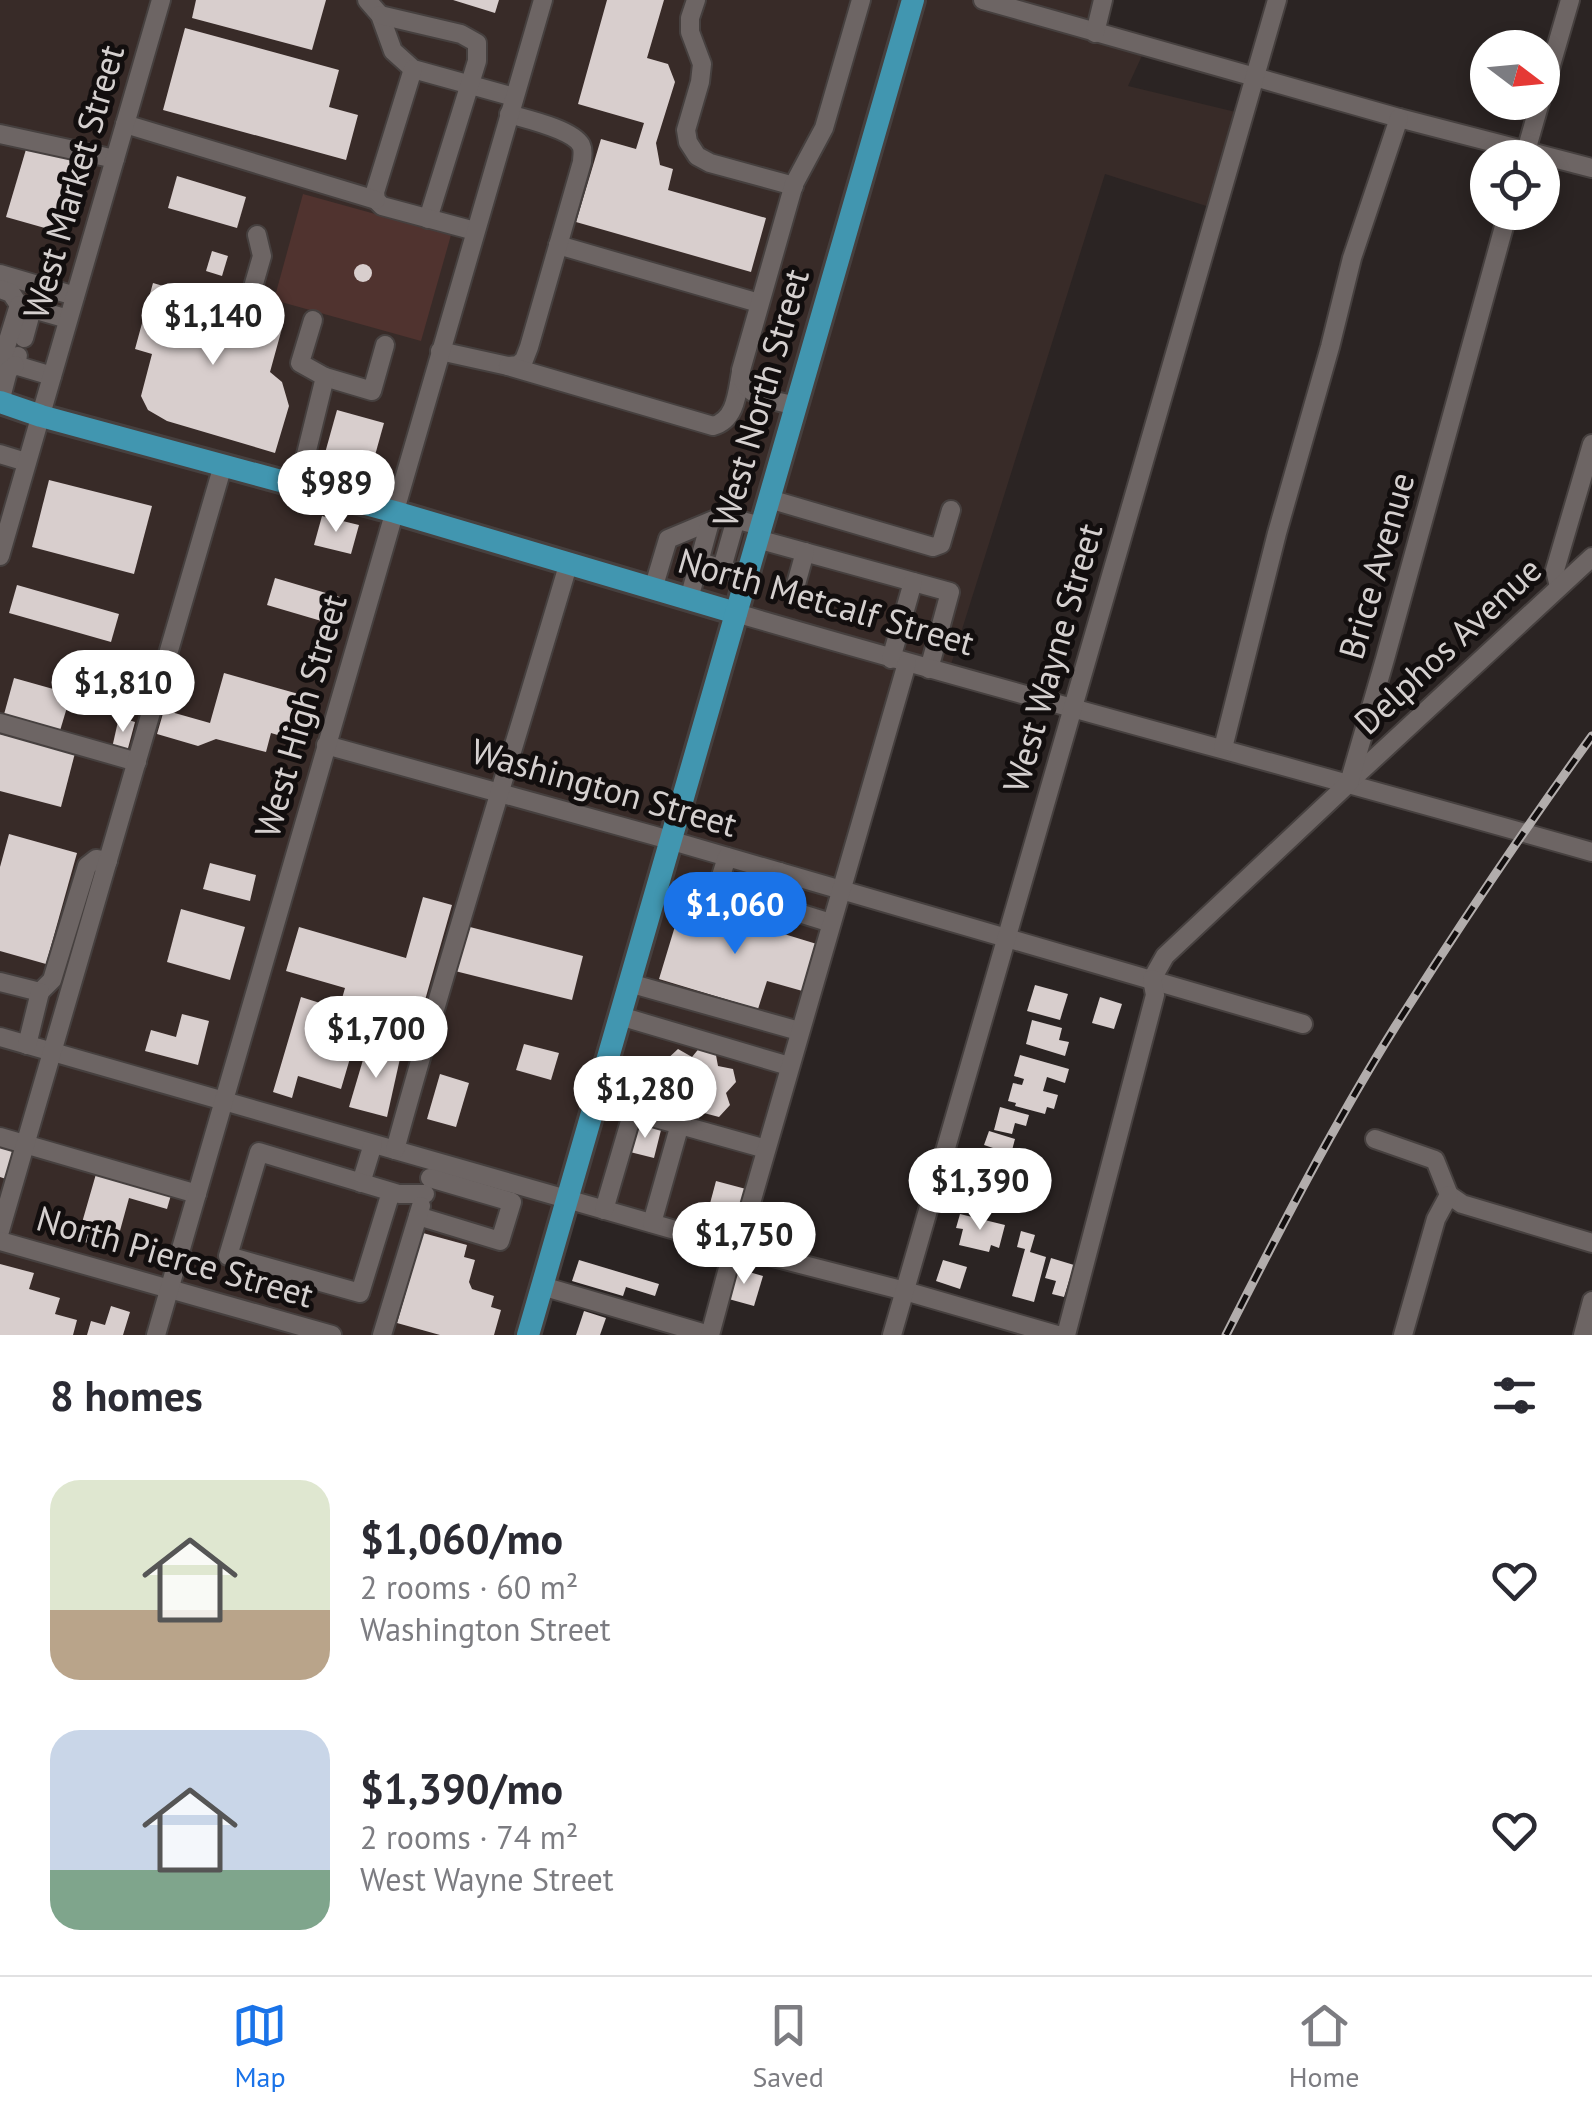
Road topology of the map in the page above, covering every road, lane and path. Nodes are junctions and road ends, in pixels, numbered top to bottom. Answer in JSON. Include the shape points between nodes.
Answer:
{"nodes":[{"id":1,"x":161,"y":0,"type":"edge"},
{"id":2,"x":367,"y":0,"type":"edge"},
{"id":3,"x":543,"y":0,"type":"edge"},
{"id":4,"x":696,"y":0,"type":"edge"},
{"id":5,"x":861,"y":0,"type":"edge"},
{"id":6,"x":913,"y":0,"type":"edge"},
{"id":7,"x":983,"y":0,"type":"edge"},
{"id":8,"x":1103,"y":0,"type":"edge"},
{"id":9,"x":1277,"y":0,"type":"edge"},
{"id":10,"x":1570,"y":0,"type":"edge"},
{"id":11,"x":380,"y":15,"type":"junction"},
{"id":12,"x":1095,"y":33,"type":"junction"},
{"id":13,"x":1560,"y":35,"type":"edge"},
{"id":14,"x":413,"y":69,"type":"junction"},
{"id":15,"x":1254,"y":78,"type":"junction"},
{"id":16,"x":469,"y":85,"type":"junction"},
{"id":17,"x":512,"y":106,"type":"junction"},
{"id":18,"x":1399,"y":118,"type":"junction"},
{"id":19,"x":125,"y":124,"type":"junction"},
{"id":20,"x":0,"y":134,"type":"edge"},
{"id":21,"x":1478,"y":140,"type":"edge"},
{"id":22,"x":114,"y":159,"type":"junction"},
{"id":23,"x":1560,"y":161,"type":"edge"},
{"id":24,"x":1592,"y":168,"type":"edge"},
{"id":25,"x":794,"y":186,"type":"junction"},
{"id":26,"x":376,"y":200,"type":"junction"},
{"id":27,"x":428,"y":219,"type":"junction"},
{"id":28,"x":1503,"y":230,"type":"edge"},
{"id":29,"x":475,"y":231,"type":"junction"},
{"id":30,"x":257,"y":235,"type":"dead end"},
{"id":31,"x":558,"y":245,"type":"junction"},
{"id":32,"x":0,"y":274,"type":"edge"},
{"id":33,"x":0,"y":290,"type":"edge"},
{"id":34,"x":75,"y":296,"type":"junction"},
{"id":35,"x":249,"y":301,"type":"dead end"},
{"id":36,"x":759,"y":303,"type":"junction"},
{"id":37,"x":26,"y":307,"type":"junction"},
{"id":38,"x":68,"y":319,"type":"junction"},
{"id":39,"x":312,"y":320,"type":"dead end"},
{"id":40,"x":385,"y":345,"type":"dead end"},
{"id":41,"x":440,"y":351,"type":"junction"},
{"id":42,"x":8,"y":355,"type":"edge"},
{"id":43,"x":508,"y":366,"type":"junction"},
{"id":44,"x":741,"y":370,"type":"junction"},
{"id":45,"x":52,"y":376,"type":"junction"},
{"id":46,"x":325,"y":377,"type":"junction"},
{"id":47,"x":0,"y":402,"type":"edge"},
{"id":48,"x":796,"y":406,"type":"junction"},
{"id":49,"x":41,"y":416,"type":"junction"},
{"id":50,"x":1592,"y":444,"type":"edge"},
{"id":51,"x":0,"y":454,"type":"edge"},
{"id":52,"x":26,"y":462,"type":"junction"},
{"id":53,"x":223,"y":465,"type":"junction"},
{"id":54,"x":298,"y":487,"type":"junction"},
{"id":55,"x":769,"y":499,"type":"junction"},
{"id":56,"x":951,"y":510,"type":"dead end"},
{"id":57,"x":395,"y":512,"type":"junction"},
{"id":58,"x":736,"y":520,"type":"junction"},
{"id":59,"x":710,"y":522,"type":"junction"},
{"id":60,"x":759,"y":532,"type":"junction"},
{"id":61,"x":3,"y":536,"type":"edge"},
{"id":62,"x":806,"y":552,"type":"junction"},
{"id":63,"x":0,"y":556,"type":"edge"},
{"id":64,"x":1592,"y":557,"type":"edge"},
{"id":65,"x":682,"y":561,"type":"junction"},
{"id":66,"x":569,"y":562,"type":"junction"},
{"id":67,"x":722,"y":568,"type":"junction"},
{"id":68,"x":746,"y":576,"type":"junction"},
{"id":69,"x":912,"y":582,"type":"junction"},
{"id":70,"x":1559,"y":586,"type":"junction"},
{"id":71,"x":653,"y":589,"type":"junction"},
{"id":72,"x":793,"y":595,"type":"dead end"},
{"id":73,"x":689,"y":599,"type":"junction"},
{"id":74,"x":736,"y":613,"type":"junction"},
{"id":75,"x":899,"y":661,"type":"junction"},
{"id":76,"x":928,"y":669,"type":"junction"},
{"id":77,"x":1073,"y":708,"type":"junction"},
{"id":78,"x":0,"y":724,"type":"edge"},
{"id":79,"x":326,"y":745,"type":"junction"},
{"id":80,"x":1223,"y":748,"type":"junction"},
{"id":81,"x":137,"y":762,"type":"junction"},
{"id":82,"x":1348,"y":782,"type":"junction"},
{"id":83,"x":501,"y":792,"type":"junction"},
{"id":84,"x":670,"y":840,"type":"junction"},
{"id":85,"x":1592,"y":852,"type":"edge"},
{"id":86,"x":727,"y":857,"type":"junction"},
{"id":87,"x":108,"y":861,"type":"junction"},
{"id":88,"x":780,"y":872,"type":"junction"},
{"id":89,"x":840,"y":889,"type":"junction"},
{"id":90,"x":770,"y":904,"type":"junction"},
{"id":91,"x":831,"y":922,"type":"junction"},
{"id":92,"x":1007,"y":938,"type":"junction"},
{"id":93,"x":1152,"y":979,"type":"junction"},
{"id":94,"x":0,"y":982,"type":"edge"},
{"id":95,"x":629,"y":983,"type":"junction"},
{"id":96,"x":40,"y":992,"type":"junction"},
{"id":97,"x":620,"y":1016,"type":"junction"},
{"id":98,"x":1303,"y":1024,"type":"dead end"},
{"id":99,"x":799,"y":1031,"type":"junction"},
{"id":100,"x":0,"y":1037,"type":"edge"},
{"id":101,"x":26,"y":1045,"type":"junction"},
{"id":102,"x":52,"y":1052,"type":"junction"},
{"id":103,"x":789,"y":1066,"type":"junction"},
{"id":104,"x":224,"y":1101,"type":"junction"},
{"id":105,"x":595,"y":1101,"type":"junction"},
{"id":106,"x":633,"y":1111,"type":"junction"},
{"id":107,"x":680,"y":1124,"type":"junction"},
{"id":108,"x":0,"y":1136,"type":"edge"},
{"id":109,"x":1375,"y":1139,"type":"dead end"},
{"id":110,"x":26,"y":1144,"type":"junction"},
{"id":111,"x":373,"y":1144,"type":"junction"},
{"id":112,"x":766,"y":1148,"type":"junction"},
{"id":113,"x":396,"y":1150,"type":"junction"},
{"id":114,"x":430,"y":1178,"type":"junction"},
{"id":115,"x":361,"y":1183,"type":"junction"},
{"id":116,"x":391,"y":1192,"type":"junction"},
{"id":117,"x":197,"y":1194,"type":"junction"},
{"id":118,"x":1449,"y":1195,"type":"junction"},
{"id":119,"x":567,"y":1199,"type":"junction"},
{"id":120,"x":604,"y":1210,"type":"junction"},
{"id":121,"x":418,"y":1216,"type":"junction"},
{"id":122,"x":652,"y":1223,"type":"junction"},
{"id":123,"x":0,"y":1231,"type":"edge"},
{"id":124,"x":0,"y":1241,"type":"edge"},
{"id":125,"x":1592,"y":1243,"type":"edge"},
{"id":126,"x":736,"y":1247,"type":"junction"},
{"id":127,"x":542,"y":1286,"type":"junction"},
{"id":128,"x":170,"y":1289,"type":"junction"},
{"id":129,"x":905,"y":1291,"type":"junction"},
{"id":130,"x":1592,"y":1301,"type":"edge"},
{"id":131,"x":156,"y":1335,"type":"edge"},
{"id":132,"x":332,"y":1335,"type":"edge"},
{"id":133,"x":382,"y":1335,"type":"edge"},
{"id":134,"x":528,"y":1335,"type":"edge"},
{"id":135,"x":709,"y":1335,"type":"edge"},
{"id":136,"x":892,"y":1335,"type":"edge"},
{"id":137,"x":1057,"y":1335,"type":"edge"},
{"id":138,"x":1066,"y":1335,"type":"edge"},
{"id":139,"x":1402,"y":1335,"type":"edge"},
{"id":140,"x":1583,"y":1335,"type":"edge"}],
"edges":[{"from":1,"to":19,"type":"street","name":"West Market Street"},
{"from":2,"to":11,"type":"street"},
{"from":3,"to":17,"type":"street","name":"West High Street"},
{"from":4,"to":25,"type":"street","via":[[690,32],[702,64],[688,142],[710,163]]},
{"from":5,"to":25,"type":"street","via":[[824,128]]},
{"from":6,"to":48,"type":"main road","name":"West North Street"},
{"from":7,"to":12,"type":"street"},
{"from":8,"to":12,"type":"street"},
{"from":9,"to":15,"type":"street","name":"West Wayne Street"},
{"from":10,"to":13,"type":"street"},
{"from":11,"to":14,"type":"street","via":[[393,51]]},
{"from":11,"to":16,"type":"street","via":[[474,40]]},
{"from":12,"to":15,"type":"street"},
{"from":14,"to":16,"type":"street"},
{"from":14,"to":26,"type":"street"},
{"from":15,"to":18,"type":"street"},
{"from":15,"to":77,"type":"street","name":"West Wayne Street"},
{"from":16,"to":17,"type":"street"},
{"from":16,"to":27,"type":"street"},
{"from":17,"to":29,"type":"street","name":"West High Street"},
{"from":17,"to":31,"type":"street","via":[[579,141],[583,150]]},
{"from":18,"to":21,"type":"street"},
{"from":18,"to":80,"type":"street","via":[[1349,271]]},
{"from":19,"to":22,"type":"street","name":"West Market Street"},
{"from":19,"to":26,"type":"street"},
{"from":20,"to":22,"type":"street"},
{"from":22,"to":34,"type":"street","name":"West Market Street"},
{"from":23,"to":24,"type":"street"},
{"from":25,"to":36,"type":"street"},
{"from":26,"to":27,"type":"street"},
{"from":27,"to":29,"type":"street"},
{"from":28,"to":82,"type":"street","name":"Brice Avenue"},
{"from":29,"to":41,"type":"street","name":"West High Street"},
{"from":30,"to":35,"type":"street","via":[[262,256]]},
{"from":31,"to":36,"type":"street"},
{"from":31,"to":43,"type":"street","via":[[524,360]]},
{"from":32,"to":34,"type":"street"},
{"from":33,"to":37,"type":"street"},
{"from":34,"to":38,"type":"street","name":"West Market Street"},
{"from":36,"to":44,"type":"street"},
{"from":37,"to":38,"type":"street"},
{"from":37,"to":42,"type":"street"},
{"from":38,"to":45,"type":"street","name":"West Market Street"},
{"from":39,"to":46,"type":"street","via":[[300,364]]},
{"from":40,"to":46,"type":"street","via":[[372,391]]},
{"from":41,"to":43,"type":"street"},
{"from":41,"to":57,"type":"street","name":"West High Street"},
{"from":42,"to":45,"type":"street"},
{"from":42,"to":47,"type":"street"},
{"from":43,"to":44,"type":"street","via":[[714,426],[729,417]]},
{"from":44,"to":48,"type":"street","via":[[746,389]]},
{"from":45,"to":49,"type":"street","name":"West Market Street"},
{"from":46,"to":54,"type":"street"},
{"from":47,"to":49,"type":"main road","name":"North Metcalf Street"},
{"from":48,"to":55,"type":"main road","name":"West North Street"},
{"from":49,"to":52,"type":"street","name":"West Market Street"},
{"from":49,"to":53,"type":"main road","name":"North Metcalf Street"},
{"from":50,"to":70,"type":"street","via":[[1555,570]]},
{"from":51,"to":52,"type":"street"},
{"from":52,"to":61,"type":"street","name":"West Market Street"},
{"from":53,"to":54,"type":"main road","name":"North Metcalf Street"},
{"from":53,"to":81,"type":"street"},
{"from":54,"to":57,"type":"main road","name":"North Metcalf Street"},
{"from":55,"to":56,"type":"street","via":[[933,547],[942,544]]},
{"from":55,"to":60,"type":"main road","name":"West North Street"},
{"from":57,"to":66,"type":"main road","name":"North Metcalf Street"},
{"from":57,"to":79,"type":"street","name":"West High Street"},
{"from":58,"to":59,"type":"street","via":[[722,516]]},
{"from":58,"to":60,"type":"street"},
{"from":58,"to":67,"type":"street"},
{"from":59,"to":65,"type":"street"},
{"from":59,"to":65,"type":"street","via":[[668,539]]},
{"from":60,"to":62,"type":"street"},
{"from":60,"to":68,"type":"main road","name":"West North Street"},
{"from":61,"to":63,"type":"street","name":"West Market Street"},
{"from":62,"to":69,"type":"street"},
{"from":62,"to":72,"type":"street"},
{"from":64,"to":70,"type":"street","name":"Delphos Avenue"},
{"from":65,"to":67,"type":"street"},
{"from":65,"to":71,"type":"street"},
{"from":65,"to":73,"type":"street"},
{"from":66,"to":71,"type":"main road","name":"North Metcalf Street"},
{"from":66,"to":83,"type":"street"},
{"from":67,"to":68,"type":"street"},
{"from":68,"to":74,"type":"main road","name":"West North Street"},
{"from":69,"to":75,"type":"street"},
{"from":69,"to":76,"type":"street","via":[[950,592]]},
{"from":70,"to":82,"type":"street","name":"Delphos Avenue"},
{"from":71,"to":73,"type":"main road","name":"North Metcalf Street"},
{"from":73,"to":74,"type":"main road","name":"North Metcalf Street"},
{"from":74,"to":75,"type":"street","name":"North Metcalf Street"},
{"from":74,"to":84,"type":"main road","name":"West North Street"},
{"from":75,"to":76,"type":"street","name":"North Metcalf Street"},
{"from":75,"to":89,"type":"street"},
{"from":76,"to":77,"type":"street","name":"North Metcalf Street"},
{"from":77,"to":80,"type":"street","name":"North Metcalf Street"},
{"from":77,"to":92,"type":"street","name":"West Wayne Street"},
{"from":78,"to":81,"type":"street"},
{"from":79,"to":83,"type":"street","name":"Washington Street"},
{"from":79,"to":104,"type":"street","name":"West High Street"},
{"from":80,"to":82,"type":"street","name":"North Metcalf Street"},
{"from":81,"to":87,"type":"street"},
{"from":82,"to":85,"type":"street","name":"North Metcalf Street"},
{"from":82,"to":93,"type":"street","name":"Brice Avenue","via":[[1165,956]]},
{"from":83,"to":84,"type":"street","name":"Washington Street"},
{"from":83,"to":113,"type":"street"},
{"from":84,"to":86,"type":"street","name":"Washington Street"},
{"from":84,"to":95,"type":"main road","name":"West North Street"},
{"from":86,"to":88,"type":"street","name":"Washington Street"},
{"from":86,"to":90,"type":"street","via":[[708,887]]},
{"from":87,"to":96,"type":"street","via":[[87,866],[52,980]]},
{"from":87,"to":102,"type":"street"},
{"from":88,"to":89,"type":"street","name":"Washington Street"},
{"from":88,"to":90,"type":"street"},
{"from":89,"to":91,"type":"street"},
{"from":89,"to":92,"type":"street","name":"Washington Street"},
{"from":90,"to":91,"type":"street"},
{"from":91,"to":99,"type":"street"},
{"from":92,"to":93,"type":"street","name":"Washington Street"},
{"from":92,"to":129,"type":"street","name":"West Wayne Street"},
{"from":93,"to":98,"type":"street","name":"Washington Street"},
{"from":93,"to":138,"type":"street","via":[[1155,995]]},
{"from":94,"to":96,"type":"street"},
{"from":95,"to":97,"type":"main road","name":"West North Street"},
{"from":95,"to":99,"type":"street"},
{"from":96,"to":101,"type":"street"},
{"from":97,"to":103,"type":"street"},
{"from":97,"to":105,"type":"main road","name":"West North Street"},
{"from":99,"to":103,"type":"street"},
{"from":100,"to":101,"type":"street"},
{"from":101,"to":102,"type":"street"},
{"from":102,"to":104,"type":"street"},
{"from":102,"to":110,"type":"street"},
{"from":103,"to":112,"type":"street"},
{"from":104,"to":111,"type":"street"},
{"from":104,"to":117,"type":"street","name":"West High Street"},
{"from":105,"to":106,"type":"street"},
{"from":105,"to":119,"type":"main road","name":"West North Street"},
{"from":106,"to":107,"type":"street"},
{"from":106,"to":120,"type":"street"},
{"from":107,"to":112,"type":"street"},
{"from":107,"to":122,"type":"street"},
{"from":108,"to":110,"type":"street"},
{"from":109,"to":118,"type":"street","via":[[1434,1160]]},
{"from":110,"to":117,"type":"street"},
{"from":110,"to":123,"type":"street"},
{"from":111,"to":113,"type":"street"},
{"from":111,"to":115,"type":"street"},
{"from":112,"to":126,"type":"street"},
{"from":113,"to":114,"type":"street"},
{"from":114,"to":116,"type":"street"},
{"from":114,"to":119,"type":"street"},
{"from":114,"to":121,"type":"street"},
{"from":114,"to":121,"type":"street","via":[[512,1202],[504,1228],[500,1240]]},
{"from":115,"to":116,"type":"street"},
{"from":115,"to":116,"type":"street","via":[[259,1152],[228,1256],[360,1293]]},
{"from":117,"to":128,"type":"street","name":"West High Street"},
{"from":118,"to":125,"type":"street"},
{"from":118,"to":139,"type":"street"},
{"from":119,"to":120,"type":"street"},
{"from":119,"to":127,"type":"main road","name":"West North Street"},
{"from":120,"to":122,"type":"street"},
{"from":121,"to":133,"type":"street"},
{"from":122,"to":126,"type":"street"},
{"from":124,"to":128,"type":"street","name":"North Pierce Street"},
{"from":126,"to":129,"type":"street"},
{"from":126,"to":135,"type":"street"},
{"from":127,"to":134,"type":"main road","name":"West North Street"},
{"from":127,"to":135,"type":"street"},
{"from":128,"to":131,"type":"street","name":"West High Street"},
{"from":128,"to":132,"type":"street","name":"North Pierce Street"},
{"from":129,"to":136,"type":"street","name":"West Wayne Street"},
{"from":129,"to":137,"type":"street"},
{"from":130,"to":140,"type":"street"}]}
